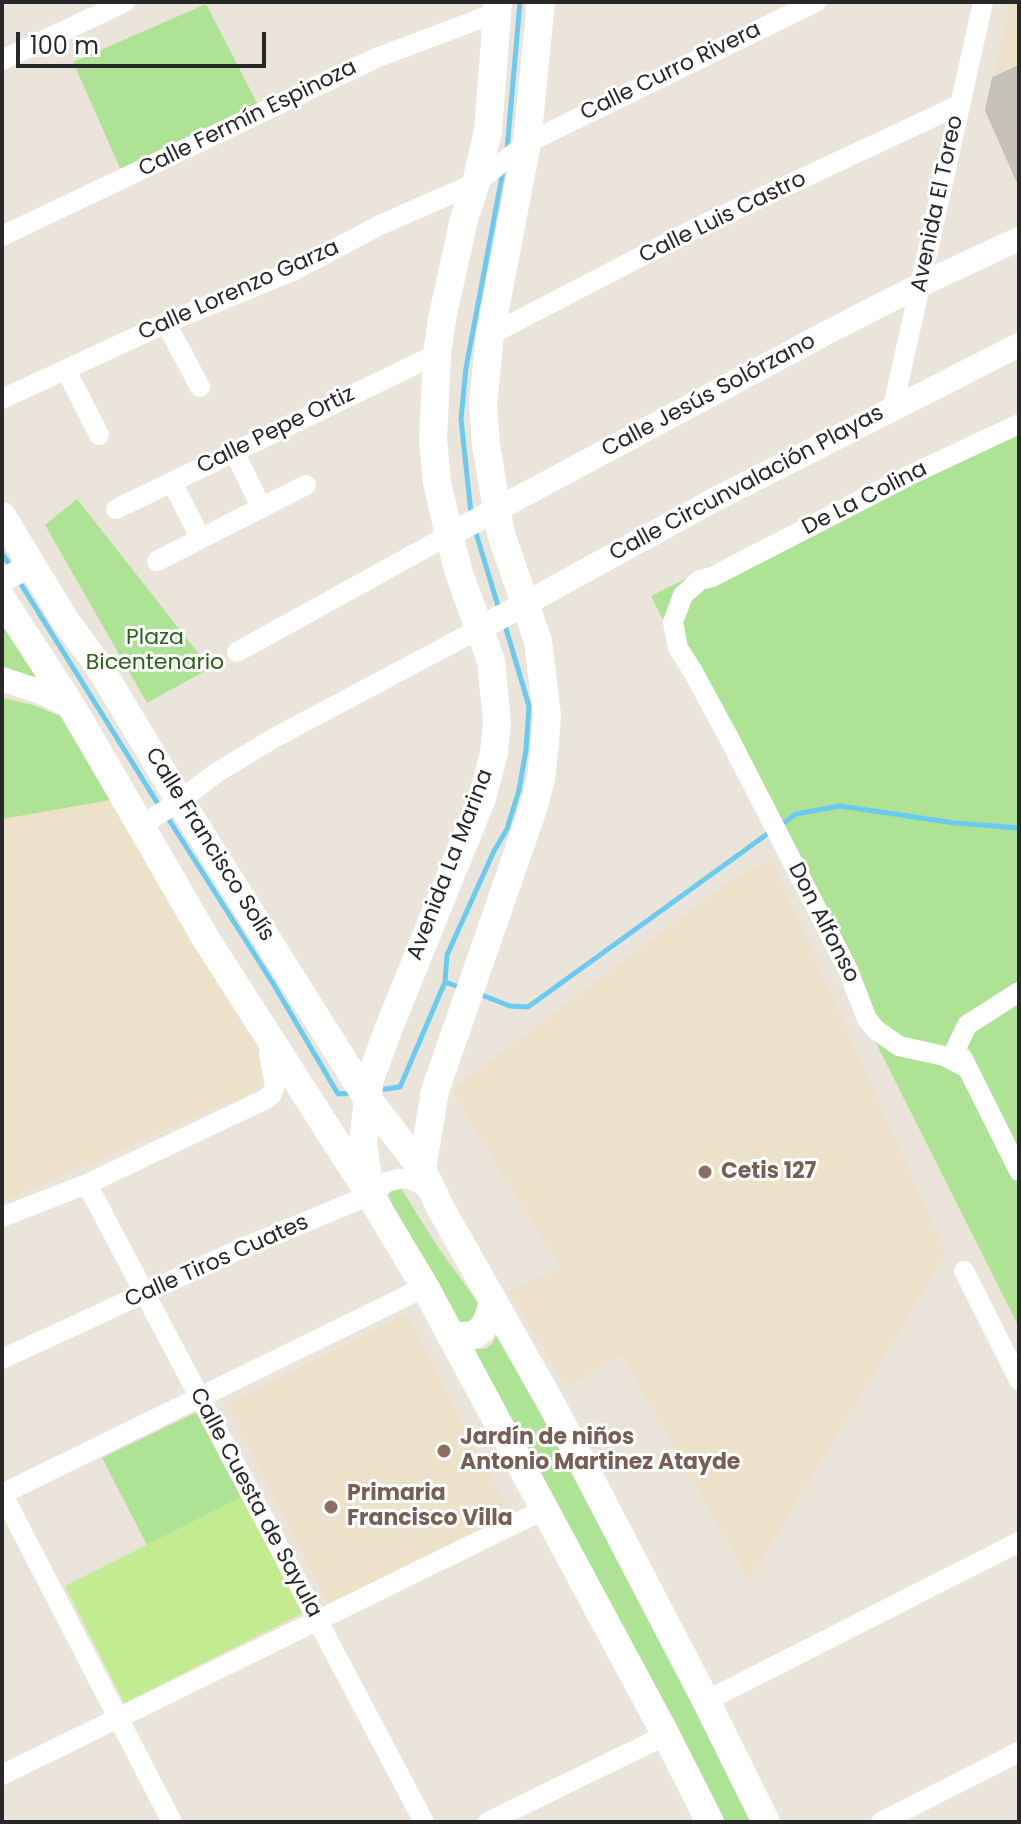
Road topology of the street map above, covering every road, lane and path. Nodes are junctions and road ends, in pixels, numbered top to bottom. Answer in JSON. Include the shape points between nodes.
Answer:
{"nodes":[{"id":1,"x":125,"y":2,"type":"edge"},
{"id":2,"x":541,"y":2,"type":"edge"},
{"id":3,"x":816,"y":2,"type":"edge"},
{"id":4,"x":983,"y":2,"type":"edge"},
{"id":5,"x":498,"y":7,"type":"edge"},
{"id":6,"x":2,"y":60,"type":"edge"},
{"id":7,"x":959,"y":105,"type":"junction"},
{"id":8,"x":527,"y":143,"type":"junction"},
{"id":9,"x":476,"y":183,"type":"junction"},
{"id":10,"x":2,"y":236,"type":"edge"},
{"id":11,"x":1019,"y":239,"type":"edge"},
{"id":12,"x":922,"y":284,"type":"junction"},
{"id":13,"x":166,"y":323,"type":"junction"},
{"id":14,"x":490,"y":335,"type":"junction"},
{"id":15,"x":1019,"y":345,"type":"edge"},
{"id":16,"x":437,"y":354,"type":"junction"},
{"id":17,"x":66,"y":370,"type":"junction"},
{"id":18,"x":200,"y":387,"type":"dead end"},
{"id":19,"x":2,"y":399,"type":"edge"},
{"id":20,"x":893,"y":407,"type":"junction"},
{"id":21,"x":1019,"y":424,"type":"edge"},
{"id":22,"x":99,"y":435,"type":"dead end"},
{"id":23,"x":234,"y":451,"type":"junction"},
{"id":24,"x":172,"y":482,"type":"junction"},
{"id":25,"x":306,"y":485,"type":"dead end"},
{"id":26,"x":261,"y":507,"type":"junction"},
{"id":27,"x":116,"y":509,"type":"dead end"},
{"id":28,"x":496,"y":509,"type":"junction"},
{"id":29,"x":2,"y":516,"type":"edge"},
{"id":30,"x":449,"y":535,"type":"junction"},
{"id":31,"x":200,"y":537,"type":"junction"},
{"id":32,"x":157,"y":561,"type":"dead end"},
{"id":33,"x":31,"y":566,"type":"junction"},
{"id":34,"x":712,"y":577,"type":"joint"},
{"id":35,"x":2,"y":580,"type":"edge"},
{"id":36,"x":2,"y":599,"type":"edge"},
{"id":37,"x":525,"y":603,"type":"junction"},
{"id":38,"x":479,"y":629,"type":"junction"},
{"id":39,"x":237,"y":652,"type":"dead end"},
{"id":40,"x":2,"y":679,"type":"edge"},
{"id":41,"x":72,"y":707,"type":"junction"},
{"id":42,"x":180,"y":801,"type":"junction"},
{"id":43,"x":140,"y":826,"type":"junction"},
{"id":44,"x":1019,"y":992,"type":"edge"},
{"id":45,"x":278,"y":1054,"type":"junction"},
{"id":46,"x":958,"y":1058,"type":"junction"},
{"id":47,"x":363,"y":1092,"type":"junction"},
{"id":48,"x":1019,"y":1171,"type":"edge"},
{"id":49,"x":427,"y":1179,"type":"junction"},
{"id":50,"x":87,"y":1184,"type":"junction"},
{"id":51,"x":370,"y":1195,"type":"junction"},
{"id":52,"x":2,"y":1217,"type":"edge"},
{"id":53,"x":964,"y":1271,"type":"dead end"},
{"id":54,"x":425,"y":1287,"type":"junction"},
{"id":55,"x":144,"y":1293,"type":"junction"},
{"id":56,"x":493,"y":1301,"type":"junction"},
{"id":57,"x":451,"y":1337,"type":"junction"},
{"id":58,"x":2,"y":1359,"type":"edge"},
{"id":59,"x":1019,"y":1380,"type":"edge"},
{"id":60,"x":199,"y":1397,"type":"junction"},
{"id":61,"x":2,"y":1494,"type":"edge"},
{"id":62,"x":545,"y":1509,"type":"junction"},
{"id":63,"x":1019,"y":1542,"type":"edge"},
{"id":64,"x":318,"y":1621,"type":"junction"},
{"id":65,"x":706,"y":1701,"type":"junction"},
{"id":66,"x":118,"y":1718,"type":"junction"},
{"id":67,"x":666,"y":1735,"type":"junction"},
{"id":68,"x":1019,"y":1752,"type":"edge"},
{"id":69,"x":2,"y":1775,"type":"edge"},
{"id":70,"x":172,"y":1822,"type":"edge"},
{"id":71,"x":424,"y":1822,"type":"edge"},
{"id":72,"x":488,"y":1822,"type":"edge"},
{"id":73,"x":710,"y":1822,"type":"edge"},
{"id":74,"x":766,"y":1822,"type":"edge"},
{"id":75,"x":881,"y":1822,"type":"edge"}],
"edges":[{"from":1,"to":6,"type":"street"},
{"from":2,"to":8,"type":"main road"},
{"from":3,"to":8,"type":"street","name":"Calle Curro Rivera"},
{"from":4,"to":7,"type":"street","name":"Avenida El Toreo"},
{"from":5,"to":9,"type":"main road","name":"Avenida La Marina","via":[[488,131]]},
{"from":5,"to":10,"type":"street","name":"Calle Fermín Espinoza","via":[[376,58]]},
{"from":7,"to":12,"type":"street","name":"Avenida El Toreo"},
{"from":7,"to":14,"type":"street","name":"Calle Luis Castro","via":[[692,230]]},
{"from":8,"to":9,"type":"street"},
{"from":8,"to":14,"type":"main road"},
{"from":9,"to":13,"type":"street","name":"Calle Lorenzo Garza","via":[[295,270]]},
{"from":9,"to":16,"type":"main road","name":"Avenida La Marina"},
{"from":11,"to":12,"type":"street","name":"Calle Jesús Solórzano"},
{"from":12,"to":20,"type":"street","name":"Avenida El Toreo"},
{"from":12,"to":28,"type":"street","name":"Calle Jesús Solórzano"},
{"from":13,"to":17,"type":"street","name":"Calle Lorenzo Garza"},
{"from":13,"to":18,"type":"street"},
{"from":14,"to":28,"type":"main road","via":[[483,404]]},
{"from":15,"to":20,"type":"street","name":"Calle Circunvalación Playas"},
{"from":16,"to":23,"type":"street","name":"Calle Pepe Ortiz"},
{"from":16,"to":30,"type":"main road","name":"Avenida La Marina","via":[[433,440]]},
{"from":17,"to":19,"type":"street","name":"Calle Lorenzo Garza"},
{"from":17,"to":22,"type":"street"},
{"from":20,"to":37,"type":"street","name":"Calle Circunvalación Playas"},
{"from":21,"to":34,"type":"street","name":"De La Colina"},
{"from":23,"to":24,"type":"street","name":"Calle Pepe Ortiz"},
{"from":23,"to":26,"type":"street"},
{"from":24,"to":27,"type":"street","name":"Calle Pepe Ortiz"},
{"from":24,"to":31,"type":"street"},
{"from":25,"to":26,"type":"street"},
{"from":26,"to":31,"type":"street"},
{"from":28,"to":30,"type":"street"},
{"from":28,"to":37,"type":"main road"},
{"from":29,"to":33,"type":"main road","name":"Calle Francisco Solís"},
{"from":30,"to":38,"type":"main road","name":"Avenida La Marina"},
{"from":30,"to":39,"type":"street"},
{"from":31,"to":32,"type":"street"},
{"from":33,"to":35,"type":"street"},
{"from":33,"to":42,"type":"main road","name":"Calle Francisco Solís"},
{"from":34,"to":46,"type":"street","name":"Don Alfonso","via":[[694,597],[684,622],[692,670],[861,1001],[896,1031]]},
{"from":36,"to":41,"type":"main road","name":"Calle Francisco Solís"},
{"from":37,"to":38,"type":"street","name":"Calle Circunvalación Playas"},
{"from":37,"to":49,"type":"main road","via":[[543,669],[547,715],[541,779],[441,1070],[430,1113]]},
{"from":38,"to":42,"type":"street","via":[[274,738]]},
{"from":38,"to":47,"type":"main road","name":"Avenida La Marina","via":[[495,688],[494,753],[482,798]]},
{"from":40,"to":41,"type":"street"},
{"from":41,"to":43,"type":"main road","name":"Calle Francisco Solís"},
{"from":42,"to":43,"type":"street"},
{"from":42,"to":47,"type":"main road","name":"Calle Francisco Solís"},
{"from":43,"to":45,"type":"main road","name":"Calle Francisco Solís"},
{"from":44,"to":46,"type":"street","via":[[967,1025]]},
{"from":45,"to":50,"type":"street","via":[[269,1054],[275,1084],[266,1099]]},
{"from":45,"to":51,"type":"main road","name":"Calle Francisco Solís"},
{"from":46,"to":48,"type":"street"},
{"from":47,"to":49,"type":"main road","name":"Calle Francisco Solís"},
{"from":47,"to":51,"type":"main road","name":"Avenida La Marina"},
{"from":49,"to":51,"type":"street","name":"Calle Tiros Cuates","via":[[387,1182]]},
{"from":49,"to":56,"type":"main road","name":"Calle Francisco Solís"},
{"from":50,"to":52,"type":"street"},
{"from":50,"to":55,"type":"street","name":"Calle Cuesta de Sayula"},
{"from":51,"to":54,"type":"main road","name":"Calle Francisco Solís"},
{"from":51,"to":55,"type":"street","name":"Calle Tiros Cuates"},
{"from":53,"to":59,"type":"street"},
{"from":54,"to":57,"type":"main road","name":"Calle Francisco Solís"},
{"from":54,"to":60,"type":"street"},
{"from":55,"to":58,"type":"street","name":"Calle Tiros Cuates"},
{"from":55,"to":60,"type":"street","name":"Calle Cuesta de Sayula"},
{"from":56,"to":57,"type":"main road","via":[[482,1329]]},
{"from":56,"to":65,"type":"main road","name":"Calle Francisco Solís"},
{"from":57,"to":62,"type":"main road","name":"Calle Francisco Solís"},
{"from":60,"to":61,"type":"street"},
{"from":60,"to":64,"type":"street","name":"Calle Cuesta de Sayula"},
{"from":61,"to":66,"type":"street"},
{"from":62,"to":64,"type":"street"},
{"from":62,"to":67,"type":"main road","name":"Calle Francisco Solís"},
{"from":63,"to":65,"type":"street"},
{"from":64,"to":66,"type":"street"},
{"from":64,"to":71,"type":"street","name":"Calle Cuesta de Sayula"},
{"from":65,"to":74,"type":"main road","name":"Calle Francisco Solís"},
{"from":66,"to":69,"type":"street"},
{"from":66,"to":70,"type":"street"},
{"from":67,"to":72,"type":"street"},
{"from":67,"to":73,"type":"main road","name":"Calle Francisco Solís"},
{"from":68,"to":75,"type":"street"}]}
